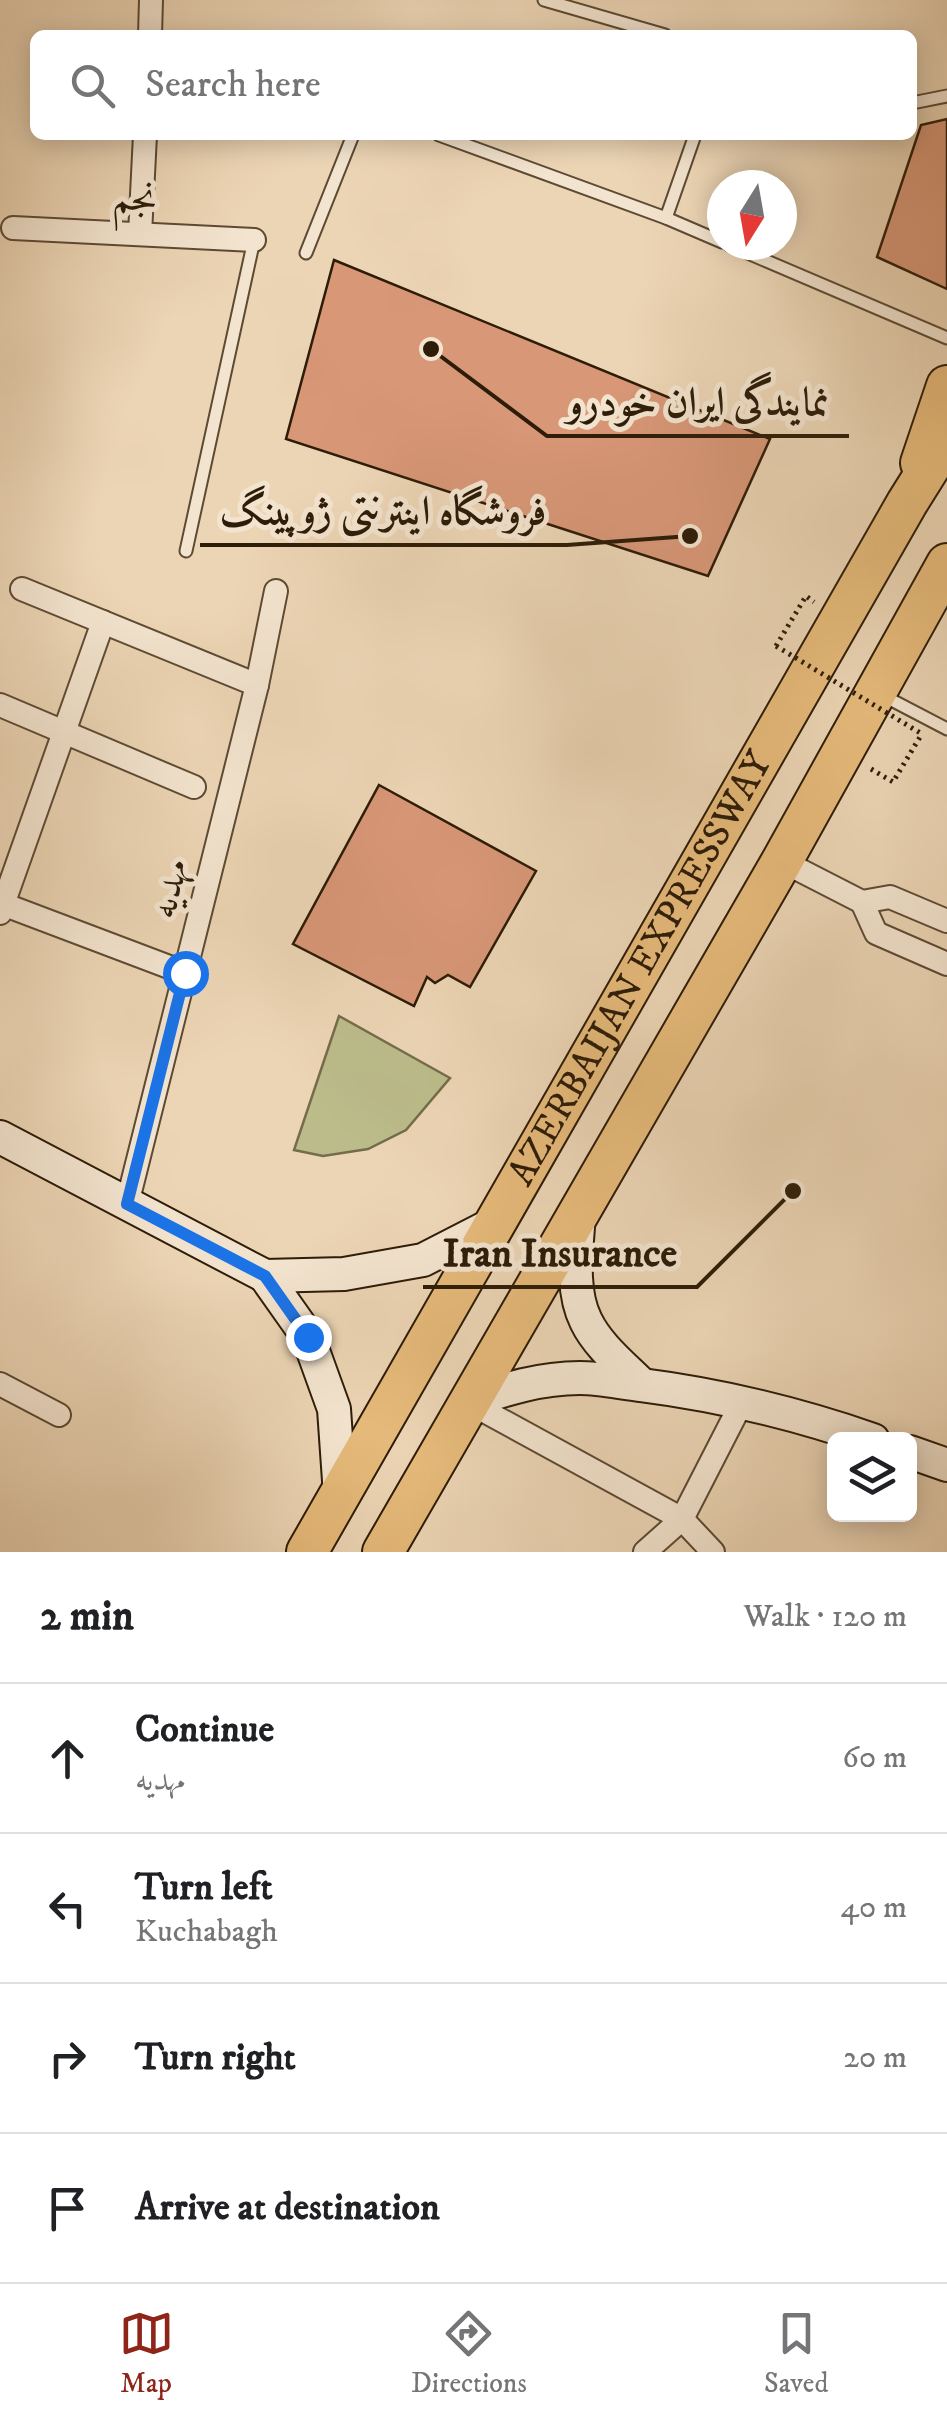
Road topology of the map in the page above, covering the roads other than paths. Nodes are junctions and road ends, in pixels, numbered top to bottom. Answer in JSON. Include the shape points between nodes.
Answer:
{"nodes":[{"id":1,"x":151,"y":0,"type":"edge"},
{"id":2,"x":544,"y":0,"type":"edge"},
{"id":3,"x":150,"y":30,"type":"edge"},
{"id":4,"x":649,"y":30,"type":"edge"},
{"id":5,"x":947,"y":96,"type":"edge"},
{"id":6,"x":917,"y":102,"type":"edge"},
{"id":7,"x":145,"y":140,"type":"edge"},
{"id":8,"x":352,"y":140,"type":"edge"},
{"id":9,"x":453,"y":140,"type":"edge"},
{"id":10,"x":693,"y":140,"type":"edge"},
{"id":11,"x":666,"y":218,"type":"junction"},
{"id":12,"x":12,"y":228,"type":"dead end"},
{"id":13,"x":140,"y":234,"type":"junction"},
{"id":14,"x":707,"y":236,"type":"edge"},
{"id":15,"x":254,"y":240,"type":"joint"},
{"id":16,"x":306,"y":253,"type":"dead end"},
{"id":17,"x":763,"y":260,"type":"edge"},
{"id":18,"x":947,"y":338,"type":"edge"},
{"id":19,"x":947,"y":386,"type":"edge"},
{"id":20,"x":947,"y":439,"type":"edge"},
{"id":21,"x":908,"y":503,"type":"junction"},
{"id":22,"x":186,"y":551,"type":"dead end"},
{"id":23,"x":947,"y":564,"type":"edge"},
{"id":24,"x":22,"y":589,"type":"dead end"},
{"id":25,"x":276,"y":592,"type":"dead end"},
{"id":26,"x":103,"y":622,"type":"junction"},
{"id":27,"x":257,"y":685,"type":"junction"},
{"id":28,"x":876,"y":692,"type":"junction"},
{"id":29,"x":0,"y":705,"type":"edge"},
{"id":30,"x":947,"y":729,"type":"edge"},
{"id":31,"x":64,"y":733,"type":"junction"},
{"id":32,"x":194,"y":788,"type":"dead end"},
{"id":33,"x":782,"y":862,"type":"junction"},
{"id":34,"x":862,"y":902,"type":"junction"},
{"id":35,"x":1,"y":906,"type":"edge"},
{"id":36,"x":947,"y":921,"type":"edge"},
{"id":37,"x":947,"y":964,"type":"edge"},
{"id":38,"x":185,"y":973,"type":"junction"},
{"id":39,"x":0,"y":1136,"type":"edge"},
{"id":40,"x":127,"y":1204,"type":"junction"},
{"id":41,"x":579,"y":1211,"type":"junction"},
{"id":42,"x":497,"y":1222,"type":"junction"},
{"id":43,"x":265,"y":1276,"type":"junction"},
{"id":44,"x":0,"y":1384,"type":"edge"},
{"id":45,"x":642,"y":1386,"type":"junction"},
{"id":46,"x":468,"y":1402,"type":"junction"},
{"id":47,"x":742,"y":1402,"type":"junction"},
{"id":48,"x":59,"y":1415,"type":"dead end"},
{"id":49,"x":851,"y":1432,"type":"edge"},
{"id":50,"x":917,"y":1454,"type":"edge"},
{"id":51,"x":947,"y":1465,"type":"edge"},
{"id":52,"x":340,"y":1495,"type":"junction"},
{"id":53,"x":682,"y":1519,"type":"junction"},
{"id":54,"x":307,"y":1552,"type":"edge"},
{"id":55,"x":382,"y":1552,"type":"edge"},
{"id":56,"x":646,"y":1552,"type":"edge"},
{"id":57,"x":713,"y":1552,"type":"edge"}],
"edges":[{"from":1,"to":3,"type":"street"},
{"from":2,"to":4,"type":"lane"},
{"from":5,"to":6,"type":"lane"},
{"from":7,"to":13,"type":"street"},
{"from":8,"to":16,"type":"lane"},
{"from":9,"to":11,"type":"lane"},
{"from":10,"to":11,"type":"lane"},
{"from":11,"to":14,"type":"lane"},
{"from":12,"to":13,"type":"street","name":"نجم"},
{"from":13,"to":15,"type":"street","name":"نجم"},
{"from":15,"to":22,"type":"lane"},
{"from":17,"to":18,"type":"lane"},
{"from":19,"to":21,"type":"highway"},
{"from":20,"to":21,"type":"highway","name":"AZERBAIJAN EXPRESSWAY"},
{"from":21,"to":42,"type":"highway","name":"AZERBAIJAN EXPRESSWAY"},
{"from":23,"to":28,"type":"highway","name":"AZERBAIJAN EXPRESSWAY"},
{"from":24,"to":26,"type":"street"},
{"from":25,"to":27,"type":"street","name":"مهدیه"},
{"from":26,"to":27,"type":"street"},
{"from":26,"to":31,"type":"street"},
{"from":27,"to":38,"type":"street","name":"مهدیه"},
{"from":28,"to":30,"type":"lane"},
{"from":28,"to":33,"type":"highway","name":"AZERBAIJAN EXPRESSWAY"},
{"from":29,"to":31,"type":"street"},
{"from":31,"to":32,"type":"street"},
{"from":31,"to":35,"type":"street"},
{"from":33,"to":34,"type":"street"},
{"from":33,"to":41,"type":"highway","name":"AZERBAIJAN EXPRESSWAY"},
{"from":34,"to":36,"type":"street","via":[[890,897]]},
{"from":34,"to":37,"type":"street","via":[[876,934]]},
{"from":35,"to":38,"type":"street"},
{"from":38,"to":40,"type":"street","name":"مهدیه"},
{"from":39,"to":40,"type":"main road"},
{"from":40,"to":43,"type":"main road"},
{"from":41,"to":45,"type":"main road","via":[[576,1289],[586,1321]]},
{"from":41,"to":46,"type":"highway","name":"AZERBAIJAN EXPRESSWAY"},
{"from":42,"to":43,"type":"main road","via":[[423,1260],[344,1274]]},
{"from":42,"to":52,"type":"highway","name":"AZERBAIJAN EXPRESSWAY"},
{"from":43,"to":52,"type":"main road","via":[[308,1337],[334,1408]]},
{"from":44,"to":48,"type":"street"},
{"from":45,"to":46,"type":"main road","via":[[582,1378],[516,1385]]},
{"from":45,"to":47,"type":"main road"},
{"from":46,"to":53,"type":"street"},
{"from":46,"to":55,"type":"highway","name":"AZERBAIJAN EXPRESSWAY"},
{"from":47,"to":49,"type":"main road"},
{"from":47,"to":53,"type":"street"},
{"from":50,"to":51,"type":"main road"},
{"from":52,"to":54,"type":"highway","name":"AZERBAIJAN EXPRESSWAY"},
{"from":53,"to":56,"type":"street"},
{"from":53,"to":57,"type":"street"}]}
